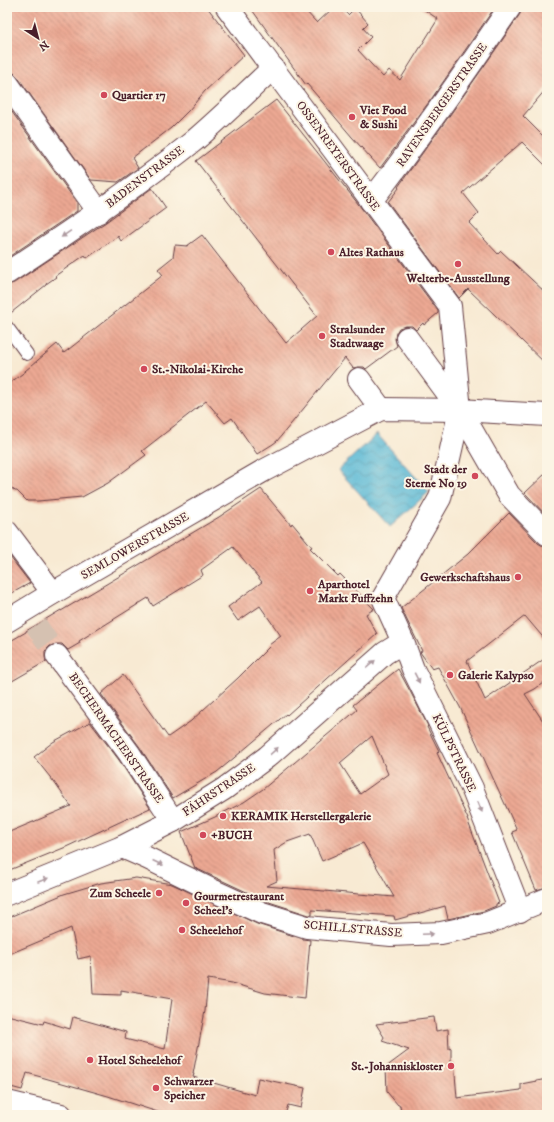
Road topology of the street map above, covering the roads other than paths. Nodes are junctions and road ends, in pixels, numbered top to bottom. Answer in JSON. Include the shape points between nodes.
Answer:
{"nodes":[{"id":1,"x":226,"y":7,"type":"edge"},
{"id":2,"x":510,"y":7,"type":"edge"},
{"id":3,"x":273,"y":68,"type":"junction"},
{"id":4,"x":7,"y":82,"type":"edge"},
{"id":5,"x":371,"y":201,"type":"junction"},
{"id":6,"x":99,"y":212,"type":"junction"},
{"id":7,"x":7,"y":273,"type":"edge"},
{"id":8,"x":7,"y":327,"type":"edge"},
{"id":9,"x":407,"y":338,"type":"dead end"},
{"id":10,"x":27,"y":354,"type":"dead end"},
{"id":11,"x":359,"y":379,"type":"dead end"},
{"id":12,"x":381,"y":409,"type":"junction"},
{"id":13,"x":460,"y":410,"type":"junction"},
{"id":14,"x":547,"y":415,"type":"edge"},
{"id":15,"x":7,"y":532,"type":"edge"},
{"id":16,"x":547,"y":534,"type":"edge"},
{"id":17,"x":53,"y":593,"type":"junction"},
{"id":18,"x":7,"y":621,"type":"edge"},
{"id":19,"x":399,"y":635,"type":"junction"},
{"id":20,"x":58,"y":656,"type":"tunnel mouth"},
{"id":21,"x":173,"y":821,"type":"junction"},
{"id":22,"x":122,"y":848,"type":"junction"},
{"id":23,"x":7,"y":894,"type":"edge"},
{"id":24,"x":547,"y":899,"type":"edge"},
{"id":25,"x":520,"y":910,"type":"junction"},
{"id":26,"x":7,"y":1102,"type":"edge"},
{"id":27,"x":61,"y":1115,"type":"edge"}],
"edges":[{"from":1,"to":3,"type":"street","name":"OSSENREYERSTRASSE"},
{"from":2,"to":5,"type":"street","name":"RAVENSBERGERSTRASSE","via":[[444,104]]},
{"from":3,"to":5,"type":"street","name":"OSSENREYERSTRASSE"},
{"from":3,"to":6,"type":"street","name":"BADENSTRASSE","via":[[195,139]]},
{"from":4,"to":6,"type":"street"},
{"from":5,"to":13,"type":"street","name":"OSSENREYERSTRASSE","via":[[450,306]]},
{"from":6,"to":7,"type":"street","name":"BADENSTRASSE","one_way":true},
{"from":8,"to":10,"type":"lane"},
{"from":9,"to":13,"type":"street"},
{"from":11,"to":12,"type":"street"},
{"from":12,"to":13,"type":"street"},
{"from":12,"to":17,"type":"street","name":"SEMLOWERSTRASSE","via":[[259,474]]},
{"from":13,"to":14,"type":"street"},
{"from":13,"to":16,"type":"street","via":[[509,495]]},
{"from":13,"to":19,"type":"street","name":"KÜLPSTRASSE","via":[[440,498],[383,598]]},
{"from":15,"to":17,"type":"street"},
{"from":17,"to":18,"type":"street","name":"SEMLOWERSTRASSE","via":[[31,617]]},
{"from":21,"to":19,"type":"street","name":"FÄHRSTRASSE","one_way":true,"via":[[224,789],[267,757],[384,653]]},
{"from":19,"to":25,"type":"street","name":"KÜLPSTRASSE","one_way":true,"via":[[413,669],[472,788]]},
{"from":20,"to":21,"type":"street","name":"BECHERMACHERSTRASSE","via":[[129,753]]},
{"from":21,"to":22,"type":"street","name":"FÄHRSTRASSE"},
{"from":23,"to":22,"type":"street","name":"FÄHRSTRASSE","one_way":true},
{"from":22,"to":25,"type":"street","name":"SCHILLSTRASSE","one_way":true,"via":[[262,913],[307,927],[391,935],[441,933],[488,923]]},
{"from":24,"to":25,"type":"street","name":"SCHILLSTRASSE"},
{"from":26,"to":27,"type":"street"}]}
